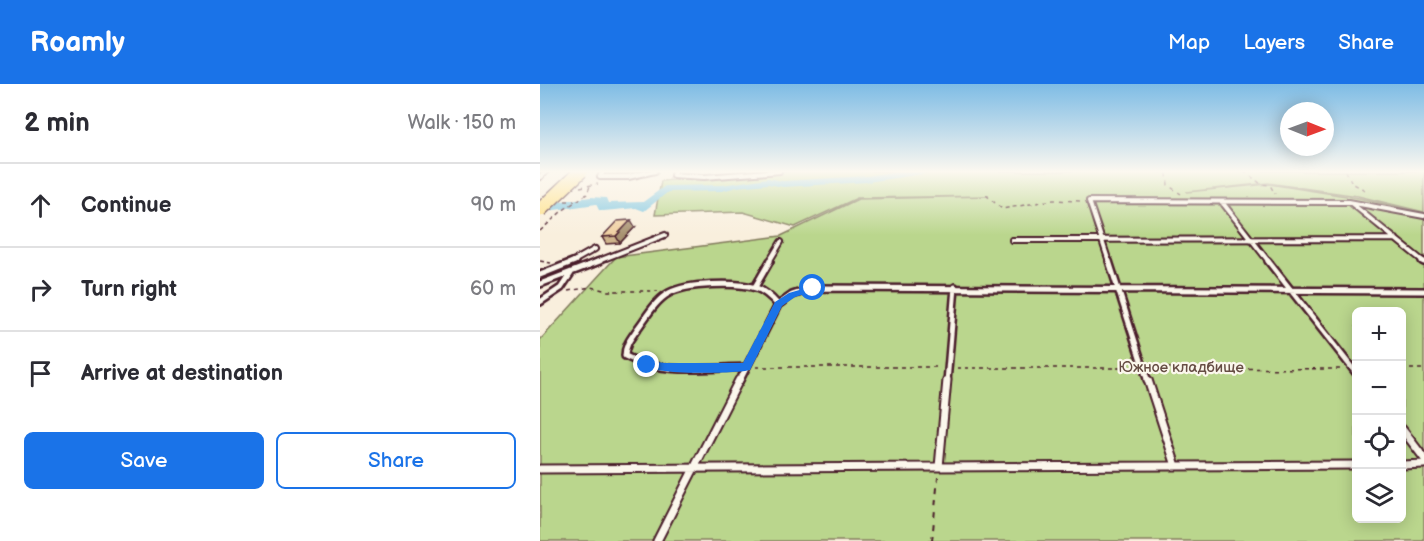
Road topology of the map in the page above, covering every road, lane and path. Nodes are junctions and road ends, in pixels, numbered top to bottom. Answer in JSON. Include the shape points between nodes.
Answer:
{"nodes":[{"id":1,"x":559,"y":192,"type":"edge"},
{"id":2,"x":588,"y":192,"type":"edge"},
{"id":3,"x":1179,"y":192,"type":"edge"},
{"id":4,"x":1274,"y":192,"type":"edge"},
{"id":5,"x":986,"y":195,"type":"dead end"},
{"id":6,"x":1089,"y":201,"type":"junction"},
{"id":7,"x":1182,"y":202,"type":"junction"},
{"id":8,"x":1222,"y":202,"type":"junction"},
{"id":9,"x":1285,"y":202,"type":"junction"},
{"id":10,"x":1349,"y":202,"type":"junction"},
{"id":11,"x":540,"y":210,"type":"edge"},
{"id":12,"x":1424,"y":216,"type":"edge"},
{"id":13,"x":540,"y":231,"type":"edge"},
{"id":14,"x":665,"y":235,"type":"dead end"},
{"id":15,"x":1251,"y":239,"type":"junction"},
{"id":16,"x":1396,"y":239,"type":"junction"},
{"id":17,"x":1012,"y":240,"type":"dead end"},
{"id":18,"x":1102,"y":240,"type":"junction"},
{"id":19,"x":781,"y":242,"type":"dead end"},
{"id":20,"x":595,"y":249,"type":"dead end"},
{"id":21,"x":1424,"y":262,"type":"edge"},
{"id":22,"x":570,"y":273,"type":"junction"},
{"id":23,"x":540,"y":275,"type":"edge"},
{"id":24,"x":540,"y":284,"type":"edge"},
{"id":25,"x":755,"y":287,"type":"junction"},
{"id":26,"x":955,"y":287,"type":"junction"},
{"id":27,"x":1118,"y":288,"type":"junction"},
{"id":28,"x":1291,"y":289,"type":"junction"},
{"id":29,"x":1424,"y":291,"type":"edge"},
{"id":30,"x":668,"y":294,"type":"junction"},
{"id":31,"x":553,"y":296,"type":"junction"},
{"id":32,"x":540,"y":303,"type":"edge"},
{"id":33,"x":778,"y":304,"type":"junction"},
{"id":34,"x":746,"y":367,"type":"junction"},
{"id":35,"x":1352,"y":367,"type":"edge"},
{"id":36,"x":948,"y":368,"type":"junction"},
{"id":37,"x":1144,"y":368,"type":"junction"},
{"id":38,"x":1406,"y":369,"type":"edge"},
{"id":39,"x":1424,"y":369,"type":"edge"},
{"id":40,"x":1352,"y":371,"type":"edge"},
{"id":41,"x":1406,"y":435,"type":"edge"},
{"id":42,"x":1424,"y":458,"type":"edge"},
{"id":43,"x":1424,"y":464,"type":"edge"},
{"id":44,"x":1352,"y":465,"type":"edge"},
{"id":45,"x":1406,"y":465,"type":"edge"},
{"id":46,"x":1176,"y":466,"type":"junction"},
{"id":47,"x":939,"y":467,"type":"junction"},
{"id":48,"x":694,"y":468,"type":"junction"},
{"id":49,"x":540,"y":469,"type":"edge"},
{"id":50,"x":657,"y":541,"type":"edge"},
{"id":51,"x":932,"y":541,"type":"edge"}],
"edges":[{"from":1,"to":11,"type":"main road","bridge":true},
{"from":2,"to":13,"type":"path"},
{"from":3,"to":7,"type":"path"},
{"from":4,"to":9,"type":"path"},
{"from":5,"to":6,"type":"path","via":[[1002,209],[1053,200]]},
{"from":6,"to":7,"type":"lane"},
{"from":6,"to":18,"type":"lane"},
{"from":7,"to":8,"type":"lane"},
{"from":8,"to":9,"type":"lane"},
{"from":8,"to":15,"type":"lane"},
{"from":9,"to":10,"type":"lane"},
{"from":10,"to":12,"type":"lane"},
{"from":10,"to":16,"type":"lane"},
{"from":14,"to":22,"type":"lane"},
{"from":15,"to":16,"type":"lane"},
{"from":15,"to":18,"type":"lane"},
{"from":15,"to":28,"type":"lane"},
{"from":16,"to":21,"type":"lane"},
{"from":17,"to":18,"type":"lane"},
{"from":18,"to":27,"type":"lane"},
{"from":19,"to":25,"type":"lane"},
{"from":20,"to":23,"type":"lane"},
{"from":22,"to":24,"type":"lane"},
{"from":22,"to":31,"type":"lane"},
{"from":25,"to":30,"type":"lane","via":[[687,287]]},
{"from":25,"to":33,"type":"lane"},
{"from":26,"to":27,"type":"lane"},
{"from":26,"to":33,"type":"lane","via":[[813,288]]},
{"from":26,"to":36,"type":"lane"},
{"from":27,"to":28,"type":"lane"},
{"from":27,"to":37,"type":"lane"},
{"from":28,"to":29,"type":"lane"},
{"from":28,"to":35,"type":"lane"},
{"from":30,"to":31,"type":"path","via":[[591,287]]},
{"from":30,"to":34,"type":"lane","via":[[625,346],[625,356],[634,362],[665,368]]},
{"from":31,"to":32,"type":"lane"},
{"from":33,"to":34,"type":"lane"},
{"from":34,"to":36,"type":"path"},
{"from":34,"to":48,"type":"lane"},
{"from":36,"to":37,"type":"path"},
{"from":36,"to":47,"type":"lane"},
{"from":37,"to":40,"type":"path"},
{"from":37,"to":46,"type":"lane"},
{"from":38,"to":39,"type":"path"},
{"from":41,"to":42,"type":"lane"},
{"from":43,"to":45,"type":"lane"},
{"from":44,"to":46,"type":"lane"},
{"from":46,"to":47,"type":"lane"},
{"from":47,"to":48,"type":"lane"},
{"from":47,"to":51,"type":"path"},
{"from":48,"to":49,"type":"lane"},
{"from":48,"to":50,"type":"lane"}]}
